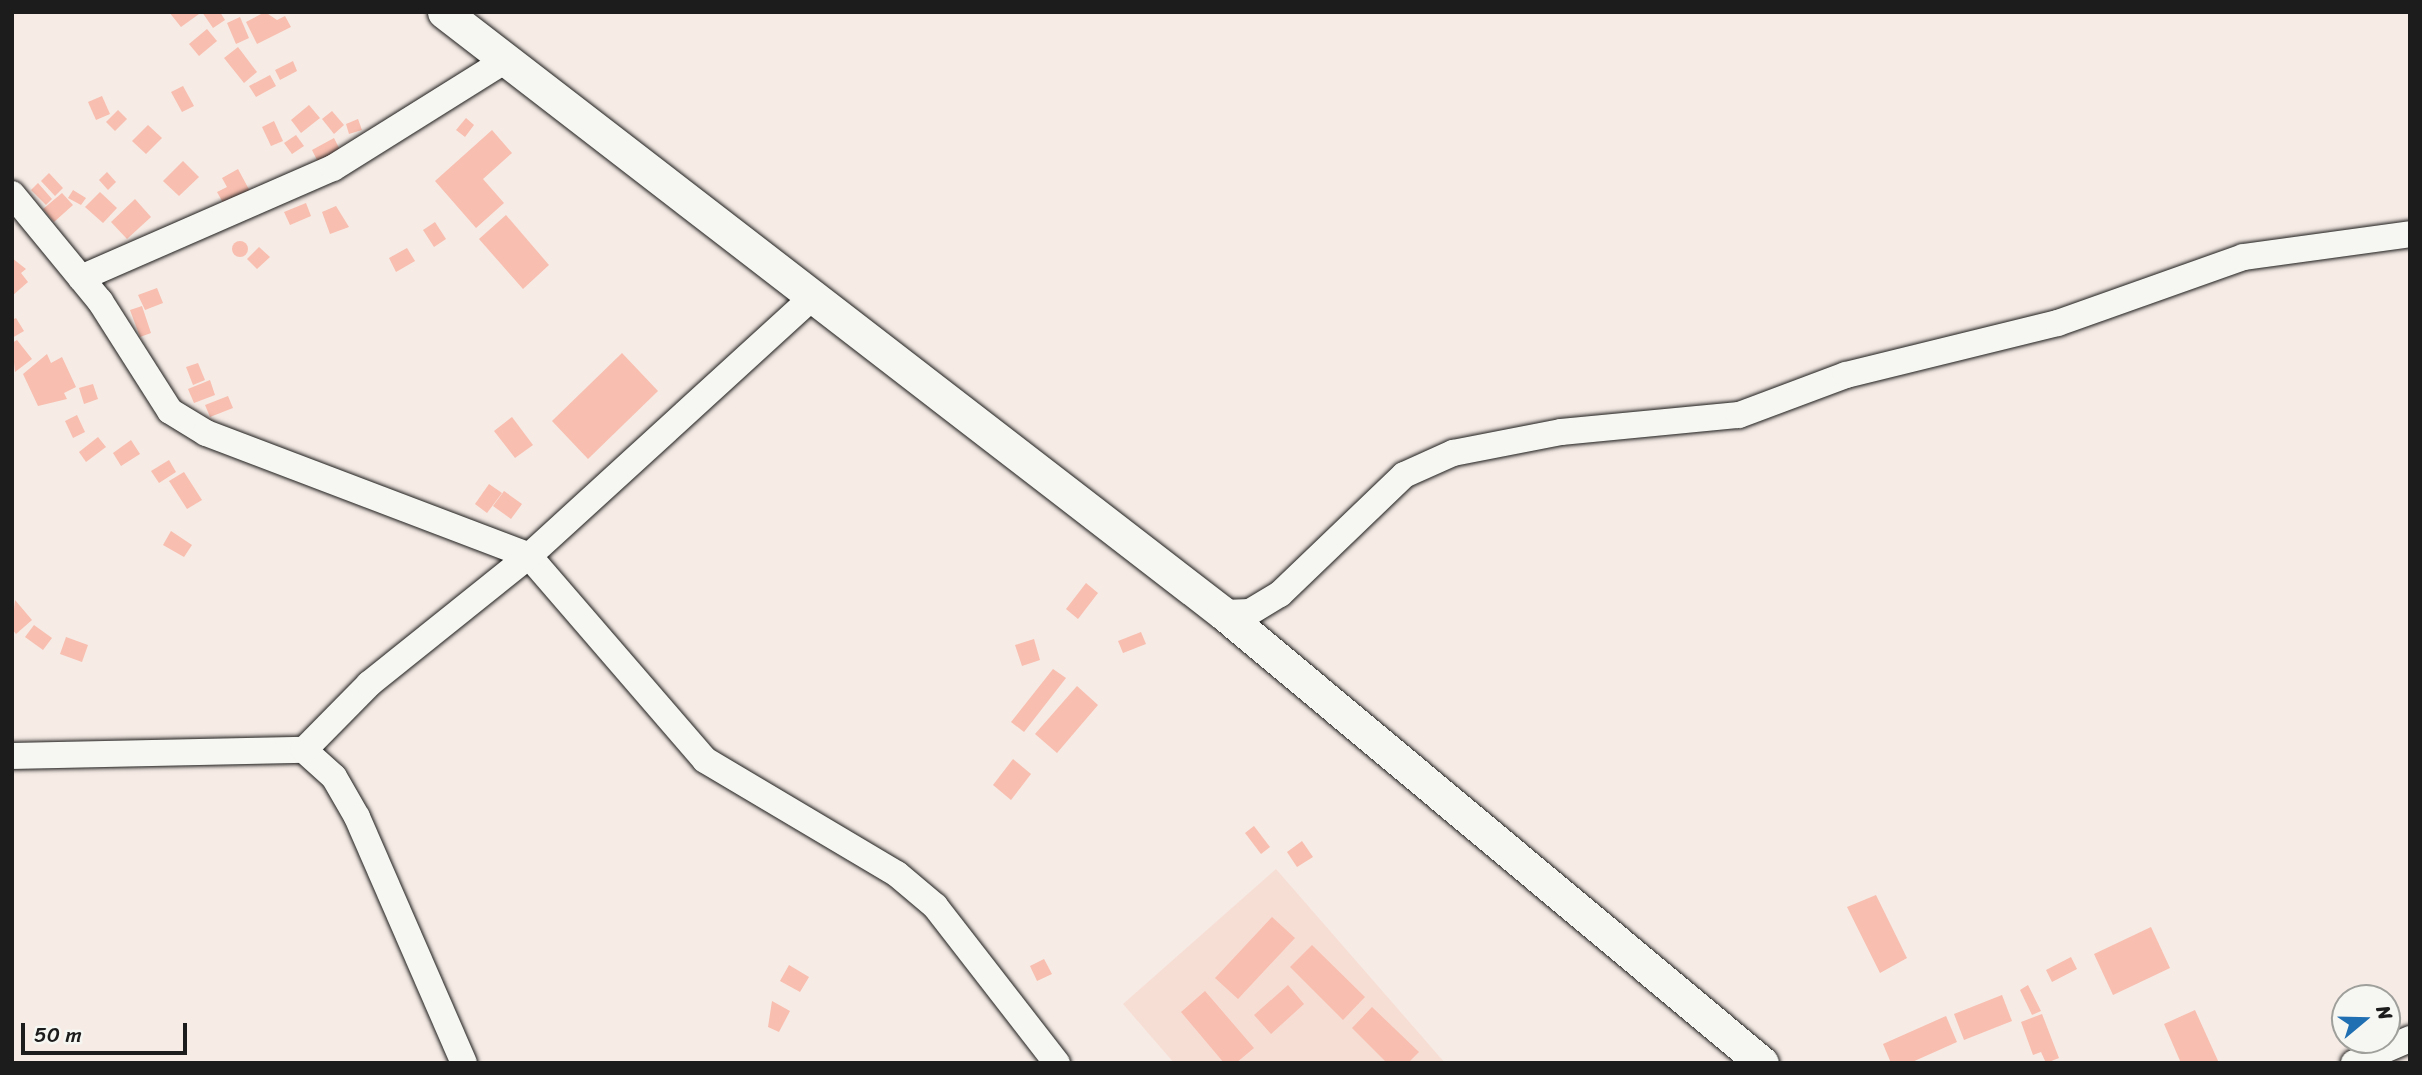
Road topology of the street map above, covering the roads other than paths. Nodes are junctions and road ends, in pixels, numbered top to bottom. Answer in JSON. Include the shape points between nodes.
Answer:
{"nodes":[{"id":1,"x":444,"y":12,"type":"edge"},
{"id":2,"x":504,"y":61,"type":"junction"},
{"id":3,"x":12,"y":194,"type":"edge"},
{"id":4,"x":2410,"y":234,"type":"edge"},
{"id":5,"x":81,"y":278,"type":"junction"},
{"id":6,"x":811,"y":298,"type":"junction"},
{"id":7,"x":529,"y":555,"type":"junction"},
{"id":8,"x":1223,"y":613,"type":"junction"},
{"id":9,"x":304,"y":750,"type":"junction"},
{"id":10,"x":12,"y":756,"type":"edge"},
{"id":11,"x":2410,"y":1039,"type":"edge"},
{"id":12,"x":2356,"y":1062,"type":"edge"},
{"id":13,"x":464,"y":1063,"type":"edge"},
{"id":14,"x":1057,"y":1063,"type":"edge"},
{"id":15,"x":1762,"y":1063,"type":"edge"}],
"edges":[{"from":1,"to":2,"type":"street"},
{"from":2,"to":5,"type":"street","via":[[333,168]]},
{"from":2,"to":6,"type":"street"},
{"from":3,"to":5,"type":"street"},
{"from":4,"to":8,"type":"street","via":[[2243,257],[2058,323],[1846,374],[1739,415],[1561,432],[1453,453],[1404,475],[1280,594],[1250,612]]},
{"from":5,"to":7,"type":"street","via":[[170,411],[206,433]]},
{"from":6,"to":7,"type":"street"},
{"from":6,"to":8,"type":"street","via":[[992,429]]},
{"from":7,"to":9,"type":"street","via":[[369,684]]},
{"from":7,"to":14,"type":"street","via":[[705,760],[897,874],[935,906]]},
{"from":8,"to":15,"type":"street"},
{"from":9,"to":10,"type":"street"},
{"from":9,"to":13,"type":"street","via":[[334,777],[357,817]]},
{"from":11,"to":12,"type":"street"}]}
